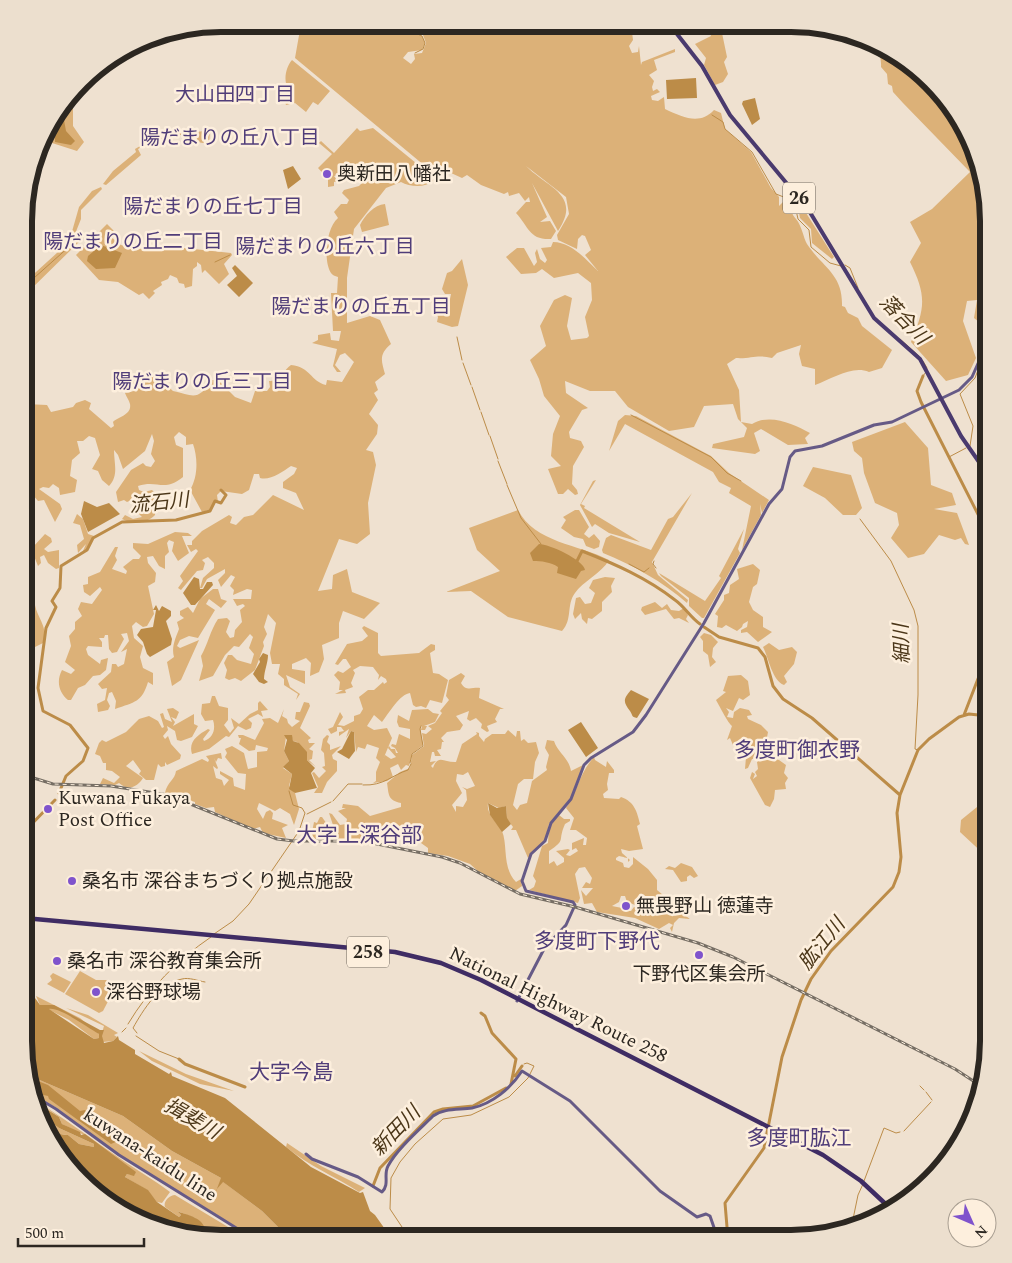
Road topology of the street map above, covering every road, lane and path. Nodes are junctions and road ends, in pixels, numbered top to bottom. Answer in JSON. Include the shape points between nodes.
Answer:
{"nodes":[{"id":1,"x":676,"y":33,"type":"edge"},
{"id":2,"x":980,"y":358,"type":"edge"},
{"id":3,"x":940,"y":400,"type":"junction"},
{"id":4,"x":980,"y":463,"type":"edge"},
{"id":5,"x":32,"y":920,"type":"edge"},
{"id":6,"x":518,"y":1001,"type":"junction"},
{"id":7,"x":43,"y":1101,"type":"edge"},
{"id":8,"x":306,"y":1154,"type":"dead end"},
{"id":9,"x":885,"y":1205,"type":"edge"},
{"id":10,"x":240,"y":1230,"type":"edge"},
{"id":11,"x":715,"y":1230,"type":"edge"}],
"edges":[{"from":1,"to":3,"type":"main road","number":"26","via":[[702,66],[730,115],[813,216],[874,318],[918,356]]},
{"from":2,"to":3,"type":"main road","via":[[970,380]]},
{"from":3,"to":4,"type":"main road","number":"26"},
{"from":3,"to":6,"type":"main road","via":[[892,422],[874,425],[792,454],[782,489],[769,504],[704,623],[638,726],[584,765],[571,800],[551,822],[545,842],[531,854],[522,881],[526,891],[575,905],[566,926],[544,949]]},
{"from":5,"to":6,"type":"highway","name":"National Highway Route 258","number":"258","via":[[414,958],[460,973]]},
{"from":6,"to":9,"type":"highway","name":"National Highway Route 258","number":"258","via":[[823,1155]]},
{"from":7,"to":10,"type":"main road","name":"kuwana-kaidu line","via":[[119,1155]]},
{"from":8,"to":11,"type":"main road","via":[[358,1177],[382,1192],[387,1184],[386,1169],[433,1116],[439,1112],[480,1106],[507,1090],[522,1072],[570,1101],[662,1193],[697,1217],[710,1216]]}]}
